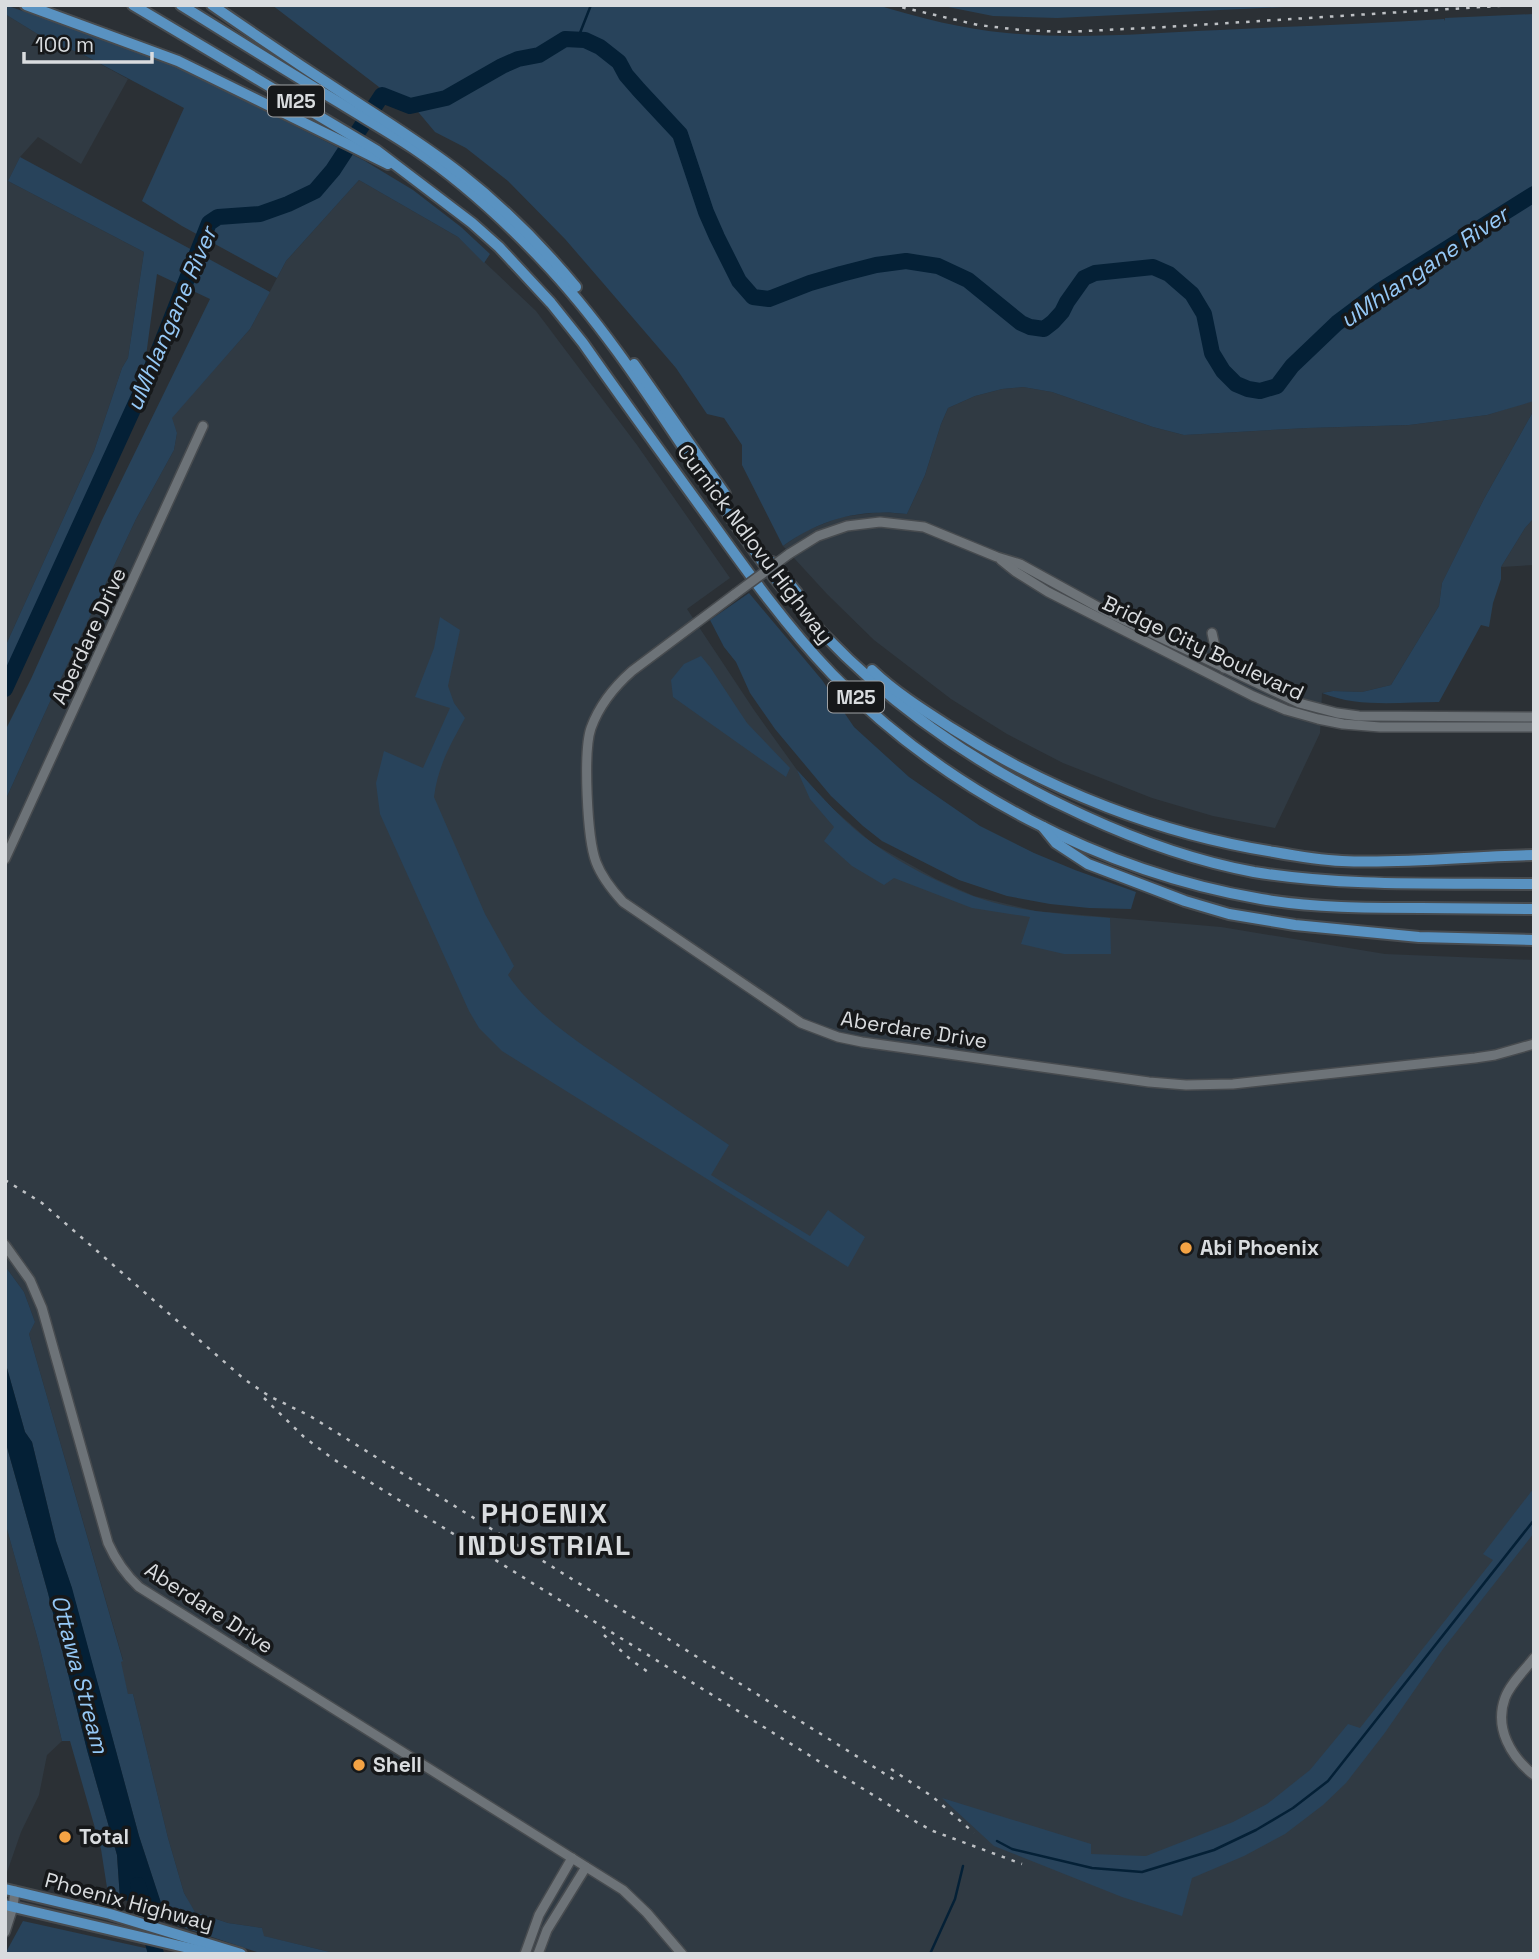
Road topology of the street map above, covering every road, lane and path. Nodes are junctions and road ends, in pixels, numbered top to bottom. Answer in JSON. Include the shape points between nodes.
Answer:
{"nodes":[{"id":1,"x":26,"y":5,"type":"edge"},
{"id":2,"x":133,"y":5,"type":"edge"},
{"id":3,"x":181,"y":5,"type":"edge"},
{"id":4,"x":212,"y":5,"type":"edge"},
{"id":5,"x":367,"y":114,"type":"junction"},
{"id":6,"x":417,"y":146,"type":"junction"},
{"id":7,"x":373,"y":153,"type":"junction"},
{"id":8,"x":203,"y":426,"type":"dead end"},
{"id":9,"x":1018,"y":568,"type":"junction"},
{"id":10,"x":735,"y":594,"type":"joint"},
{"id":11,"x":1212,"y":633,"type":"dead end"},
{"id":12,"x":1224,"y":668,"type":"junction"},
{"id":13,"x":1534,"y":717,"type":"edge"},
{"id":14,"x":1452,"y":722,"type":"junction"},
{"id":15,"x":1534,"y":727,"type":"edge"},
{"id":16,"x":1041,"y":825,"type":"junction"},
{"id":17,"x":1534,"y":855,"type":"edge"},
{"id":18,"x":5,"y":859,"type":"edge"},
{"id":19,"x":1534,"y":884,"type":"edge"},
{"id":20,"x":1534,"y":909,"type":"edge"},
{"id":21,"x":1534,"y":940,"type":"edge"},
{"id":22,"x":1534,"y":1044,"type":"edge"},
{"id":23,"x":5,"y":1245,"type":"edge"},
{"id":24,"x":1534,"y":1658,"type":"edge"},
{"id":25,"x":1534,"y":1775,"type":"edge"},
{"id":26,"x":572,"y":1858,"type":"junction"},
{"id":27,"x":586,"y":1867,"type":"junction"},
{"id":28,"x":10,"y":1890,"type":"edge"},
{"id":29,"x":9,"y":1906,"type":"edge"},
{"id":30,"x":5,"y":1932,"type":"edge"},
{"id":31,"x":185,"y":1942,"type":"junction"},
{"id":32,"x":214,"y":1954,"type":"edge"},
{"id":33,"x":241,"y":1954,"type":"edge"},
{"id":34,"x":525,"y":1954,"type":"edge"},
{"id":35,"x":538,"y":1954,"type":"edge"},
{"id":36,"x":682,"y":1954,"type":"edge"}],
"edges":[{"from":1,"to":7,"type":"main road","via":[[178,61]]},
{"from":2,"to":7,"type":"main road","number":"M25"},
{"from":3,"to":5,"type":"main road","name":"Curnick Ndlovu Highway","number":"M25"},
{"from":4,"to":5,"type":"main road"},
{"from":5,"to":6,"type":"main road","name":"Curnick Ndlovu Highway","number":"M25"},
{"from":6,"to":17,"type":"main road","via":[[471,182],[553,260],[628,355],[763,551],[805,603],[879,677],[926,712],[1023,770],[1074,794],[1170,828],[1240,846],[1339,861]]},
{"from":6,"to":19,"type":"main road","name":"Curnick Ndlovu Highway","number":"M25","via":[[507,224],[576,298],[799,606],[903,707],[952,743],[1042,796],[1128,836],[1222,865],[1325,881]]},
{"from":7,"to":16,"type":"main road","name":"Curnick Ndlovu Highway","number":"M25","via":[[472,223],[551,303],[789,625],[832,674],[927,757]]},
{"from":8,"to":18,"type":"street","name":"Aberdare Drive"},
{"from":9,"to":10,"type":"street","name":"Bridge City Boulevard","bridge":true,"via":[[924,527],[880,522],[846,526],[818,536]]},
{"from":9,"to":12,"type":"street","name":"Bridge City Boulevard"},
{"from":9,"to":14,"type":"street","name":"Bridge City Boulevard","via":[[1048,592],[1286,710],[1343,724],[1380,727]]},
{"from":10,"to":22,"type":"street","name":"Aberdare Drive","via":[[632,671],[599,712],[587,751],[591,844],[601,875],[623,902],[801,1023],[862,1042],[1186,1085],[1475,1058]]},
{"from":11,"to":12,"type":"street"},
{"from":12,"to":14,"type":"street","name":"Bridge City Boulevard","via":[[1299,703],[1337,713]]},
{"from":13,"to":14,"type":"street","name":"Bridge City Boulevard"},
{"from":14,"to":15,"type":"street","name":"Bridge City Boulevard"},
{"from":16,"to":20,"type":"main road","name":"Curnick Ndlovu Highway","number":"M25","via":[[1151,872],[1261,899],[1347,908]]},
{"from":16,"to":21,"type":"main road","via":[[1056,843],[1088,864],[1229,914],[1419,937]]},
{"from":23,"to":26,"type":"street","name":"Aberdare Drive","via":[[30,1280],[42,1308],[108,1543],[127,1576]]},
{"from":24,"to":25,"type":"street","via":[[1511,1688],[1502,1709],[1509,1749]]},
{"from":26,"to":27,"type":"street","name":"Aberdare Drive"},
{"from":26,"to":34,"type":"street","via":[[539,1915]]},
{"from":27,"to":35,"type":"street","via":[[547,1930]]},
{"from":27,"to":36,"type":"street","name":"Aberdare Drive","via":[[631,1898]]},
{"from":28,"to":29,"type":"street"},
{"from":28,"to":31,"type":"main road","name":"Phoenix Highway","via":[[110,1914]]},
{"from":29,"to":30,"type":"street"},
{"from":29,"to":31,"type":"main road","name":"Phoenix Highway","via":[[122,1933]]},
{"from":31,"to":32,"type":"main road","name":"Phoenix Highway"},
{"from":31,"to":33,"type":"main road","name":"Phoenix Highway"}]}
